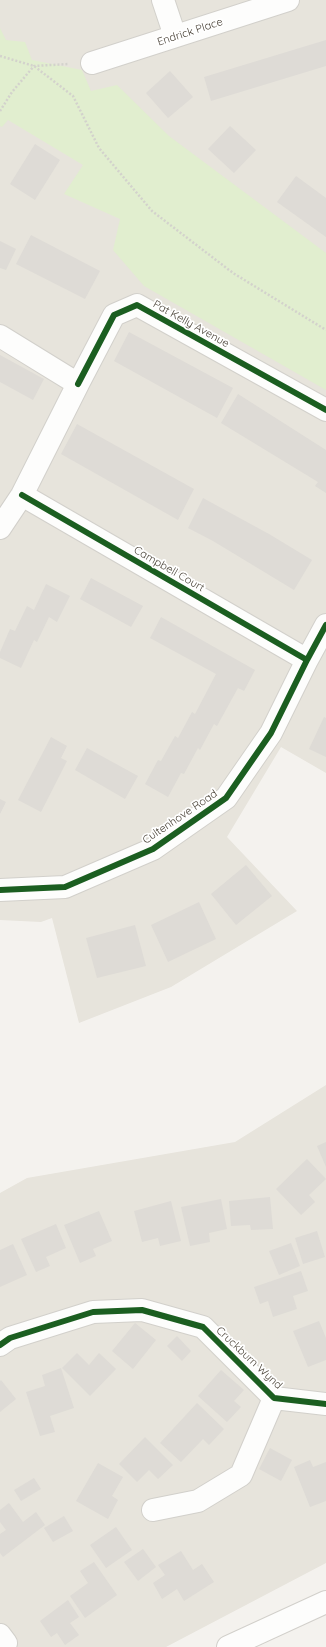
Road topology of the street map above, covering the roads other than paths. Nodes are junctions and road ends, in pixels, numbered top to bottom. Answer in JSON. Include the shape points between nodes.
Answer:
{"nodes":[{"id":1,"x":163,"y":0,"type":"edge"},
{"id":2,"x":280,"y":1,"type":"edge"},
{"id":3,"x":175,"y":36,"type":"junction"},
{"id":4,"x":92,"y":63,"type":"road end"},
{"id":5,"x":0,"y":336,"type":"edge"},
{"id":6,"x":78,"y":384,"type":"junction"},
{"id":7,"x":326,"y":410,"type":"edge"},
{"id":8,"x":22,"y":495,"type":"junction"},
{"id":9,"x":0,"y":528,"type":"edge"},
{"id":10,"x":326,"y":625,"type":"edge"},
{"id":11,"x":306,"y":660,"type":"junction"},
{"id":12,"x":0,"y":890,"type":"edge"},
{"id":13,"x":0,"y":1345,"type":"edge"},
{"id":14,"x":274,"y":1398,"type":"junction"},
{"id":15,"x":326,"y":1404,"type":"edge"},
{"id":16,"x":153,"y":1510,"type":"dead end"},
{"id":17,"x":326,"y":1602,"type":"edge"},
{"id":18,"x":228,"y":1647,"type":"edge"}],
"edges":[{"from":1,"to":3,"type":"street"},
{"from":2,"to":3,"type":"street","name":"Endrick Place"},
{"from":3,"to":4,"type":"street","name":"Endrick Place"},
{"from":5,"to":6,"type":"street"},
{"from":6,"to":7,"type":"street","name":"Pat Kelly Avenue","via":[[114,315],[137,305]]},
{"from":6,"to":8,"type":"street"},
{"from":8,"to":9,"type":"street"},
{"from":8,"to":11,"type":"street","name":"Campbell Court"},
{"from":10,"to":11,"type":"street","name":"Cultenhove Road"},
{"from":11,"to":12,"type":"street","name":"Cultenhove Road","via":[[271,733],[226,798],[153,849],[65,887]]},
{"from":13,"to":14,"type":"street","name":"Cruckburn Wynd","via":[[10,1338],[92,1312],[142,1310],[202,1327]]},
{"from":14,"to":15,"type":"street","name":"Cruckburn Wynd"},
{"from":14,"to":16,"type":"street","via":[[241,1475],[198,1501]]},
{"from":17,"to":18,"type":"street"}]}
